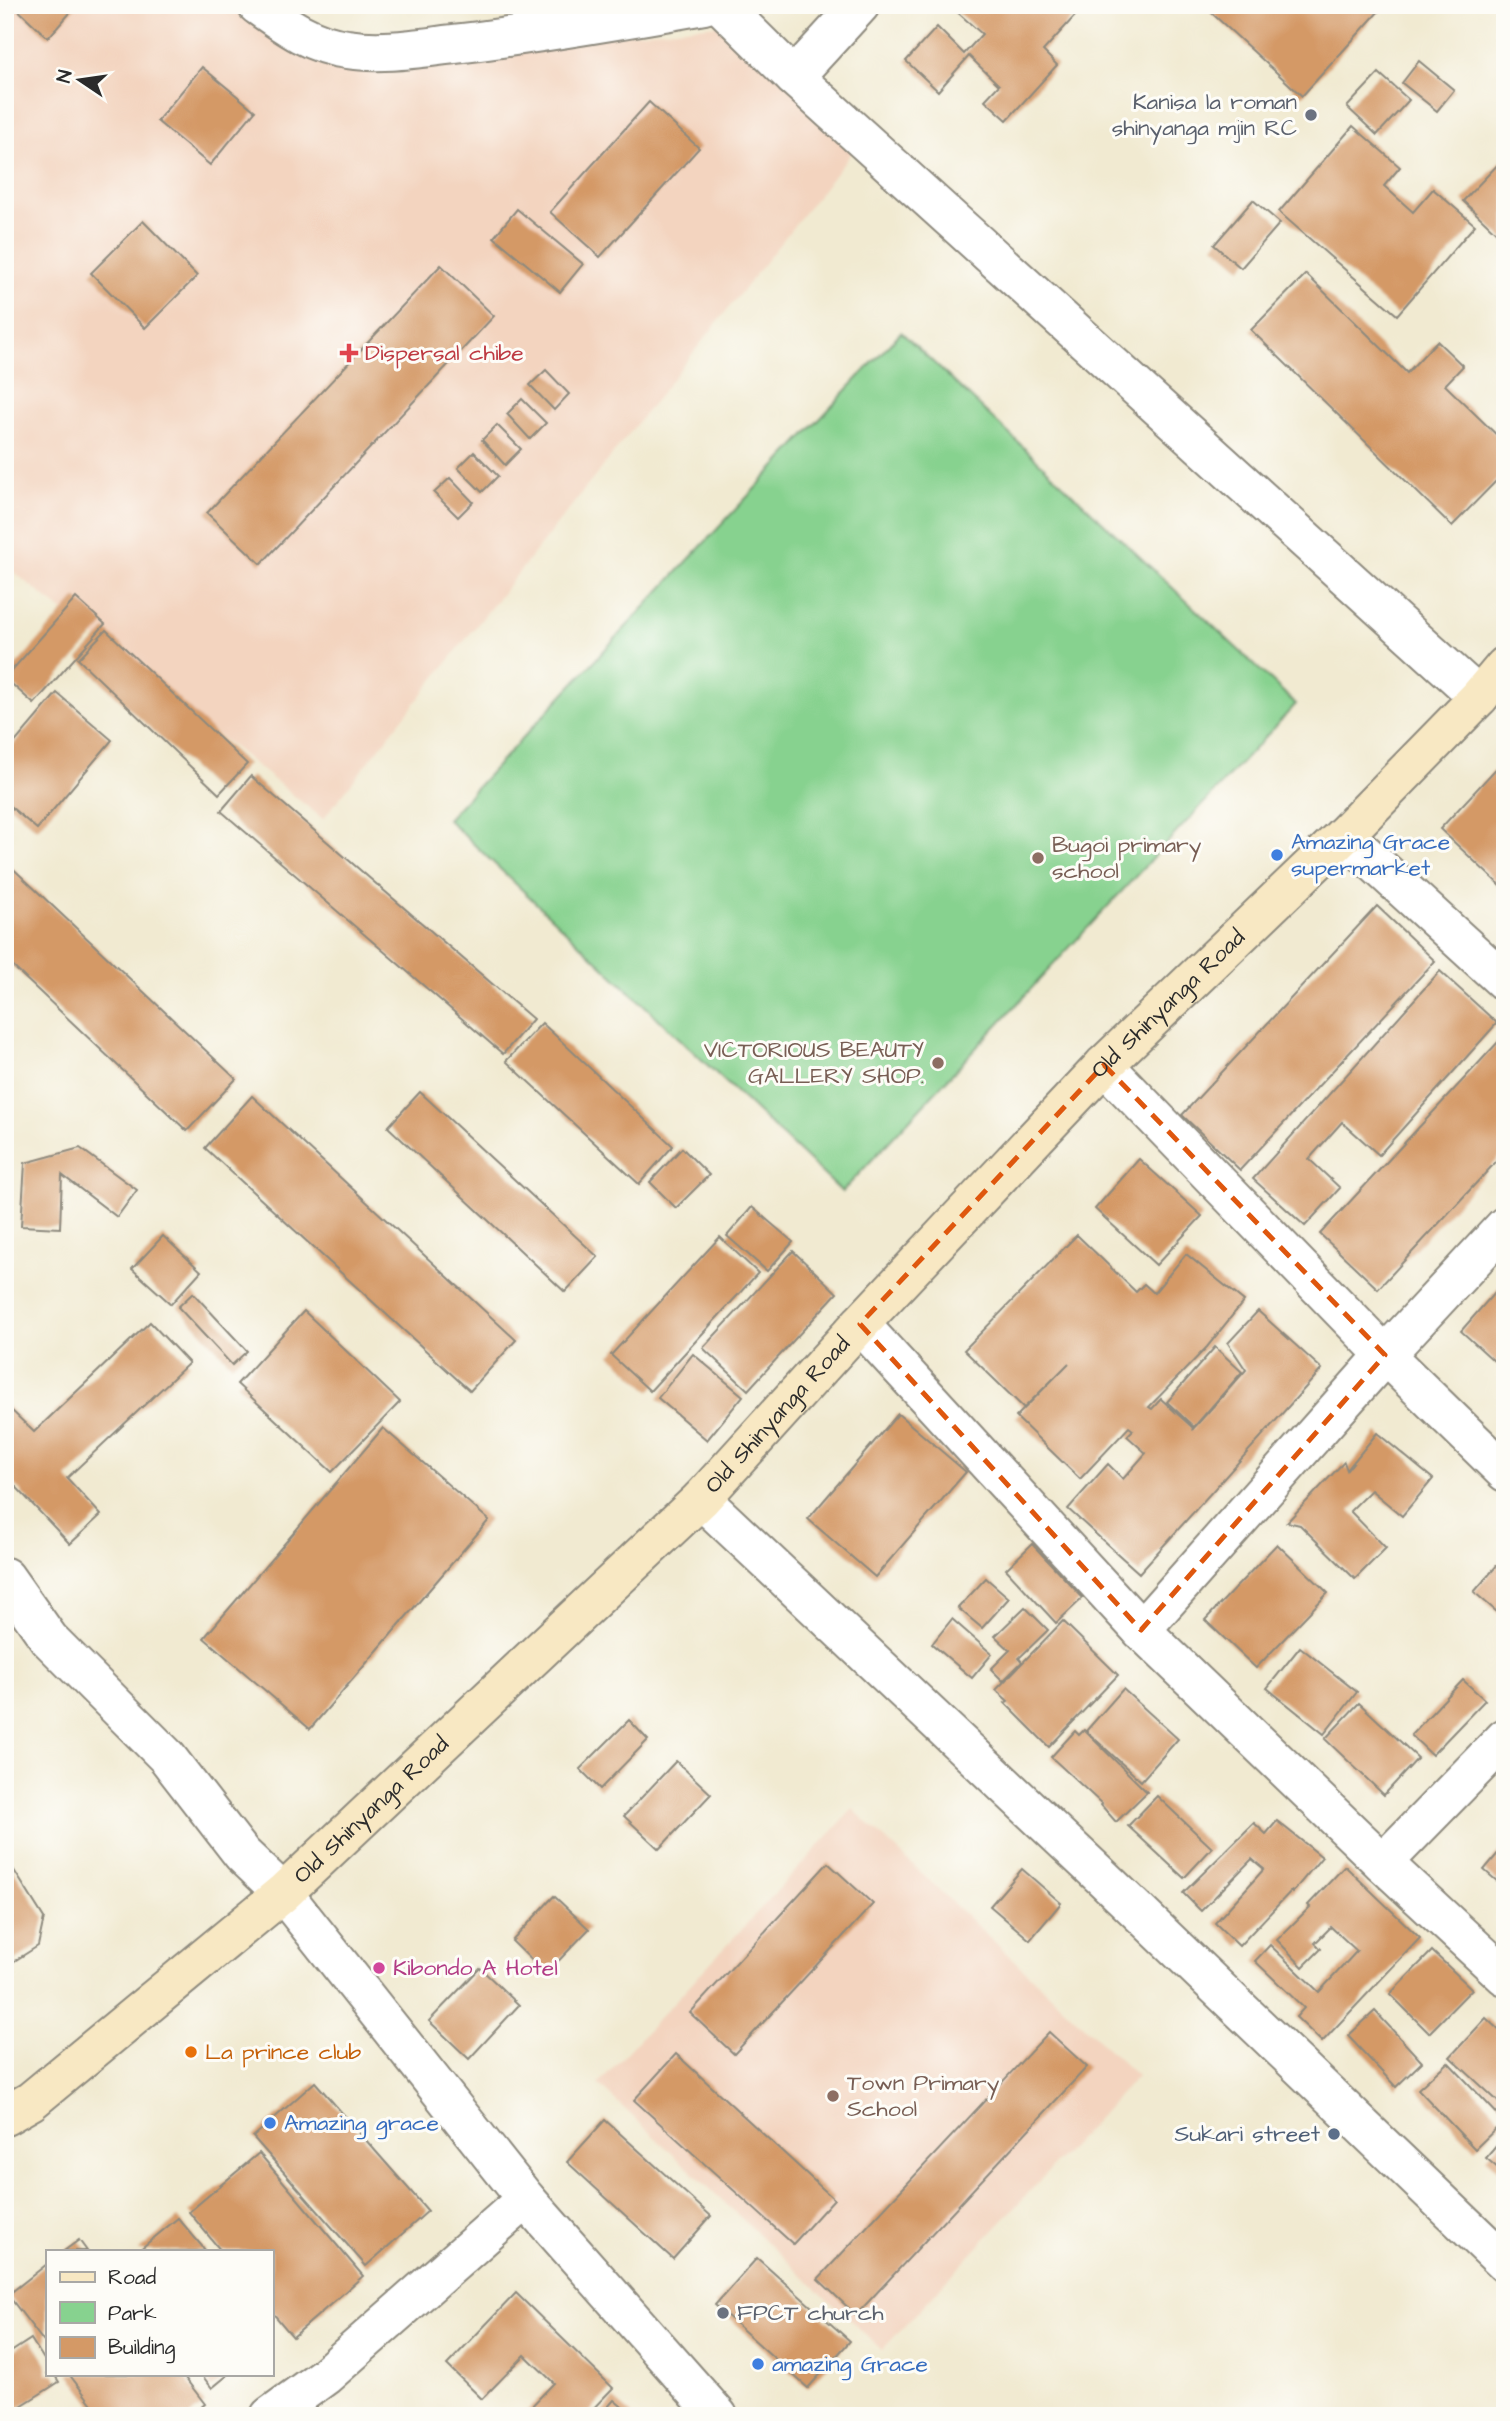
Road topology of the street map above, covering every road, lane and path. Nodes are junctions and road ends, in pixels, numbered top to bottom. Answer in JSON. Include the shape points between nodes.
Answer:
{"nodes":[{"id":1,"x":257,"y":5,"type":"edge"},
{"id":2,"x":704,"y":5,"type":"edge"},
{"id":3,"x":721,"y":5,"type":"edge"},
{"id":4,"x":860,"y":5,"type":"edge"},
{"id":5,"x":794,"y":77,"type":"junction"},
{"id":6,"x":1505,"y":666,"type":"edge"},
{"id":7,"x":1479,"y":697,"type":"junction"},
{"id":8,"x":1344,"y":835,"type":"junction"},
{"id":9,"x":1505,"y":982,"type":"edge"},
{"id":10,"x":1104,"y":1065,"type":"junction"},
{"id":11,"x":1505,"y":1226,"type":"edge"},
{"id":12,"x":860,"y":1324,"type":"junction"},
{"id":13,"x":1385,"y":1355,"type":"junction"},
{"id":14,"x":1505,"y":1472,"type":"edge"},
{"id":15,"x":701,"y":1499,"type":"junction"},
{"id":16,"x":5,"y":1577,"type":"edge"},
{"id":17,"x":1141,"y":1630,"type":"junction"},
{"id":18,"x":1505,"y":1738,"type":"edge"},
{"id":19,"x":1382,"y":1863,"type":"junction"},
{"id":20,"x":283,"y":1894,"type":"junction"},
{"id":21,"x":1505,"y":1976,"type":"edge"},
{"id":22,"x":5,"y":2116,"type":"edge"},
{"id":23,"x":526,"y":2199,"type":"junction"},
{"id":24,"x":1505,"y":2263,"type":"edge"},
{"id":25,"x":270,"y":2416,"type":"edge"},
{"id":26,"x":718,"y":2416,"type":"edge"}],
"edges":[{"from":1,"to":2,"type":"street","via":[[311,40],[383,52],[522,36]]},
{"from":3,"to":5,"type":"street"},
{"from":4,"to":5,"type":"street"},
{"from":5,"to":7,"type":"street"},
{"from":6,"to":7,"type":"main road","name":"Old Shinyanga Road"},
{"from":7,"to":8,"type":"main road","name":"Old Shinyanga Road"},
{"from":8,"to":9,"type":"street"},
{"from":8,"to":10,"type":"main road","name":"Old Shinyanga Road"},
{"from":10,"to":12,"type":"main road","name":"Old Shinyanga Road"},
{"from":10,"to":13,"type":"street"},
{"from":11,"to":13,"type":"street"},
{"from":12,"to":15,"type":"main road","name":"Old Shinyanga Road"},
{"from":12,"to":17,"type":"street"},
{"from":13,"to":14,"type":"street"},
{"from":13,"to":17,"type":"street"},
{"from":15,"to":20,"type":"main road","name":"Old Shinyanga Road"},
{"from":15,"to":24,"type":"street"},
{"from":16,"to":20,"type":"street","via":[[49,1639],[167,1757],[242,1854]]},
{"from":17,"to":19,"type":"street"},
{"from":18,"to":19,"type":"street"},
{"from":19,"to":21,"type":"street"},
{"from":20,"to":22,"type":"main road","name":"Old Shinyanga Road","via":[[31,2101]]},
{"from":20,"to":23,"type":"street"},
{"from":23,"to":25,"type":"street","via":[[325,2376]]},
{"from":23,"to":26,"type":"street"}]}
